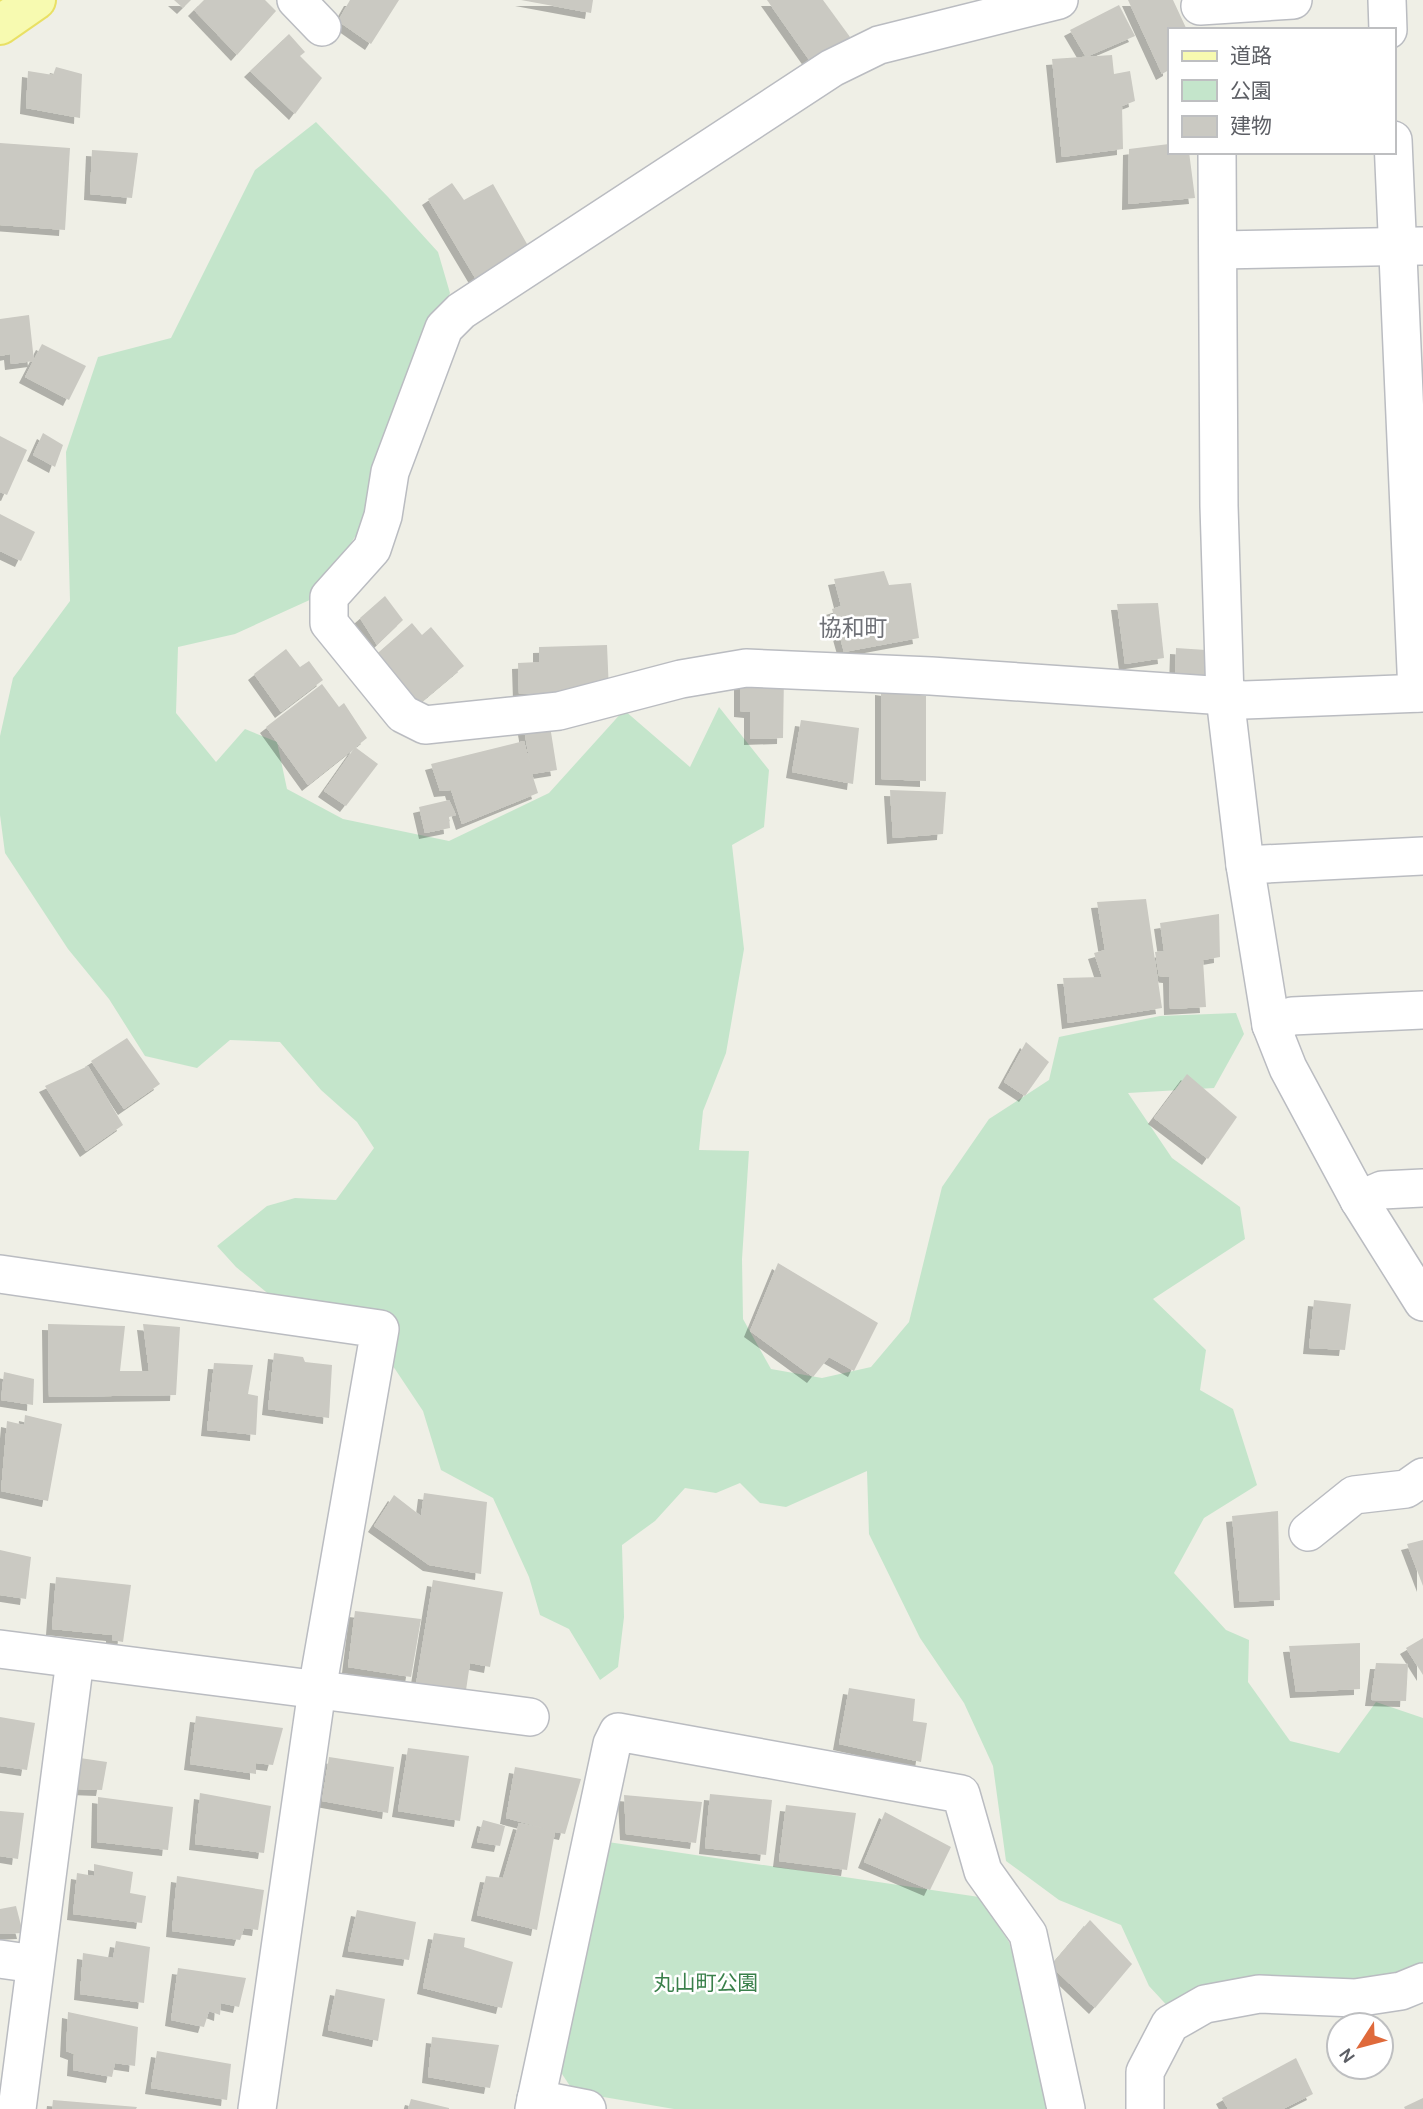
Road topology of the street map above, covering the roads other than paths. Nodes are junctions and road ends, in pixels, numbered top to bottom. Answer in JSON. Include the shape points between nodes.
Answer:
{"nodes":[{"id":1,"x":36,"y":0,"type":"edge"},
{"id":2,"x":296,"y":0,"type":"edge"},
{"id":3,"x":1059,"y":0,"type":"edge"},
{"id":4,"x":1293,"y":0,"type":"edge"},
{"id":5,"x":1387,"y":0,"type":"edge"},
{"id":6,"x":1202,"y":12,"type":"edge"},
{"id":7,"x":0,"y":24,"type":"edge"},
{"id":8,"x":322,"y":27,"type":"dead end"},
{"id":9,"x":1388,"y":28,"type":"edge"},
{"id":10,"x":1395,"y":152,"type":"edge"},
{"id":11,"x":1217,"y":154,"type":"edge"},
{"id":12,"x":1411,"y":246,"type":"edge"},
{"id":13,"x":1219,"y":250,"type":"junction"},
{"id":14,"x":1420,"y":693,"type":"edge"},
{"id":15,"x":1225,"y":697,"type":"junction"},
{"id":16,"x":1423,"y":856,"type":"edge"},
{"id":17,"x":1245,"y":865,"type":"junction"},
{"id":18,"x":1423,"y":1010,"type":"edge"},
{"id":19,"x":1271,"y":1025,"type":"junction"},
{"id":20,"x":1423,"y":1188,"type":"edge"},
{"id":21,"x":1359,"y":1200,"type":"junction"},
{"id":22,"x":0,"y":1274,"type":"edge"},
{"id":23,"x":1423,"y":1302,"type":"edge"},
{"id":24,"x":1423,"y":1477,"type":"edge"},
{"id":25,"x":1308,"y":1532,"type":"dead end"},
{"id":26,"x":0,"y":1649,"type":"edge"},
{"id":27,"x":75,"y":1660,"type":"junction"},
{"id":28,"x":317,"y":1690,"type":"junction"},
{"id":29,"x":530,"y":1717,"type":"dead end"},
{"id":30,"x":18,"y":1962,"type":"edge"},
{"id":31,"x":1423,"y":1982,"type":"edge"},
{"id":32,"x":535,"y":2104,"type":"edge"},
{"id":33,"x":17,"y":2109,"type":"edge"},
{"id":34,"x":257,"y":2109,"type":"edge"},
{"id":35,"x":587,"y":2109,"type":"edge"},
{"id":36,"x":1066,"y":2109,"type":"edge"},
{"id":37,"x":1145,"y":2109,"type":"edge"}],
"edges":[{"from":1,"to":7,"type":"main road"},
{"from":2,"to":8,"type":"street"},
{"from":3,"to":15,"type":"street","via":[[879,45],[832,68],[461,311],[444,328],[390,472],[372,549],[329,597],[329,623],[403,714],[425,725],[559,711],[746,668]]},
{"from":4,"to":6,"type":"street"},
{"from":5,"to":9,"type":"street"},
{"from":10,"to":12,"type":"street"},
{"from":11,"to":13,"type":"street"},
{"from":12,"to":13,"type":"street"},
{"from":12,"to":14,"type":"street"},
{"from":13,"to":15,"type":"street"},
{"from":14,"to":15,"type":"street"},
{"from":15,"to":17,"type":"street"},
{"from":16,"to":17,"type":"street"},
{"from":17,"to":19,"type":"street"},
{"from":18,"to":19,"type":"street","via":[[1292,1016]]},
{"from":19,"to":21,"type":"street","via":[[1288,1068]]},
{"from":20,"to":21,"type":"street","via":[[1382,1190]]},
{"from":21,"to":23,"type":"street"},
{"from":22,"to":28,"type":"street","via":[[380,1329]]},
{"from":24,"to":25,"type":"street","via":[[1406,1489],[1354,1495]]},
{"from":26,"to":27,"type":"street"},
{"from":27,"to":28,"type":"street"},
{"from":27,"to":30,"type":"street"},
{"from":28,"to":29,"type":"street"},
{"from":28,"to":34,"type":"street"},
{"from":30,"to":33,"type":"street"},
{"from":31,"to":37,"type":"street","via":[[1401,1991],[1356,1998],[1259,1994],[1205,2004],[1170,2024],[1145,2072]]},
{"from":32,"to":35,"type":"street"},
{"from":32,"to":36,"type":"street","via":[[618,1732],[961,1794],[983,1871],[1028,1934]]}]}
